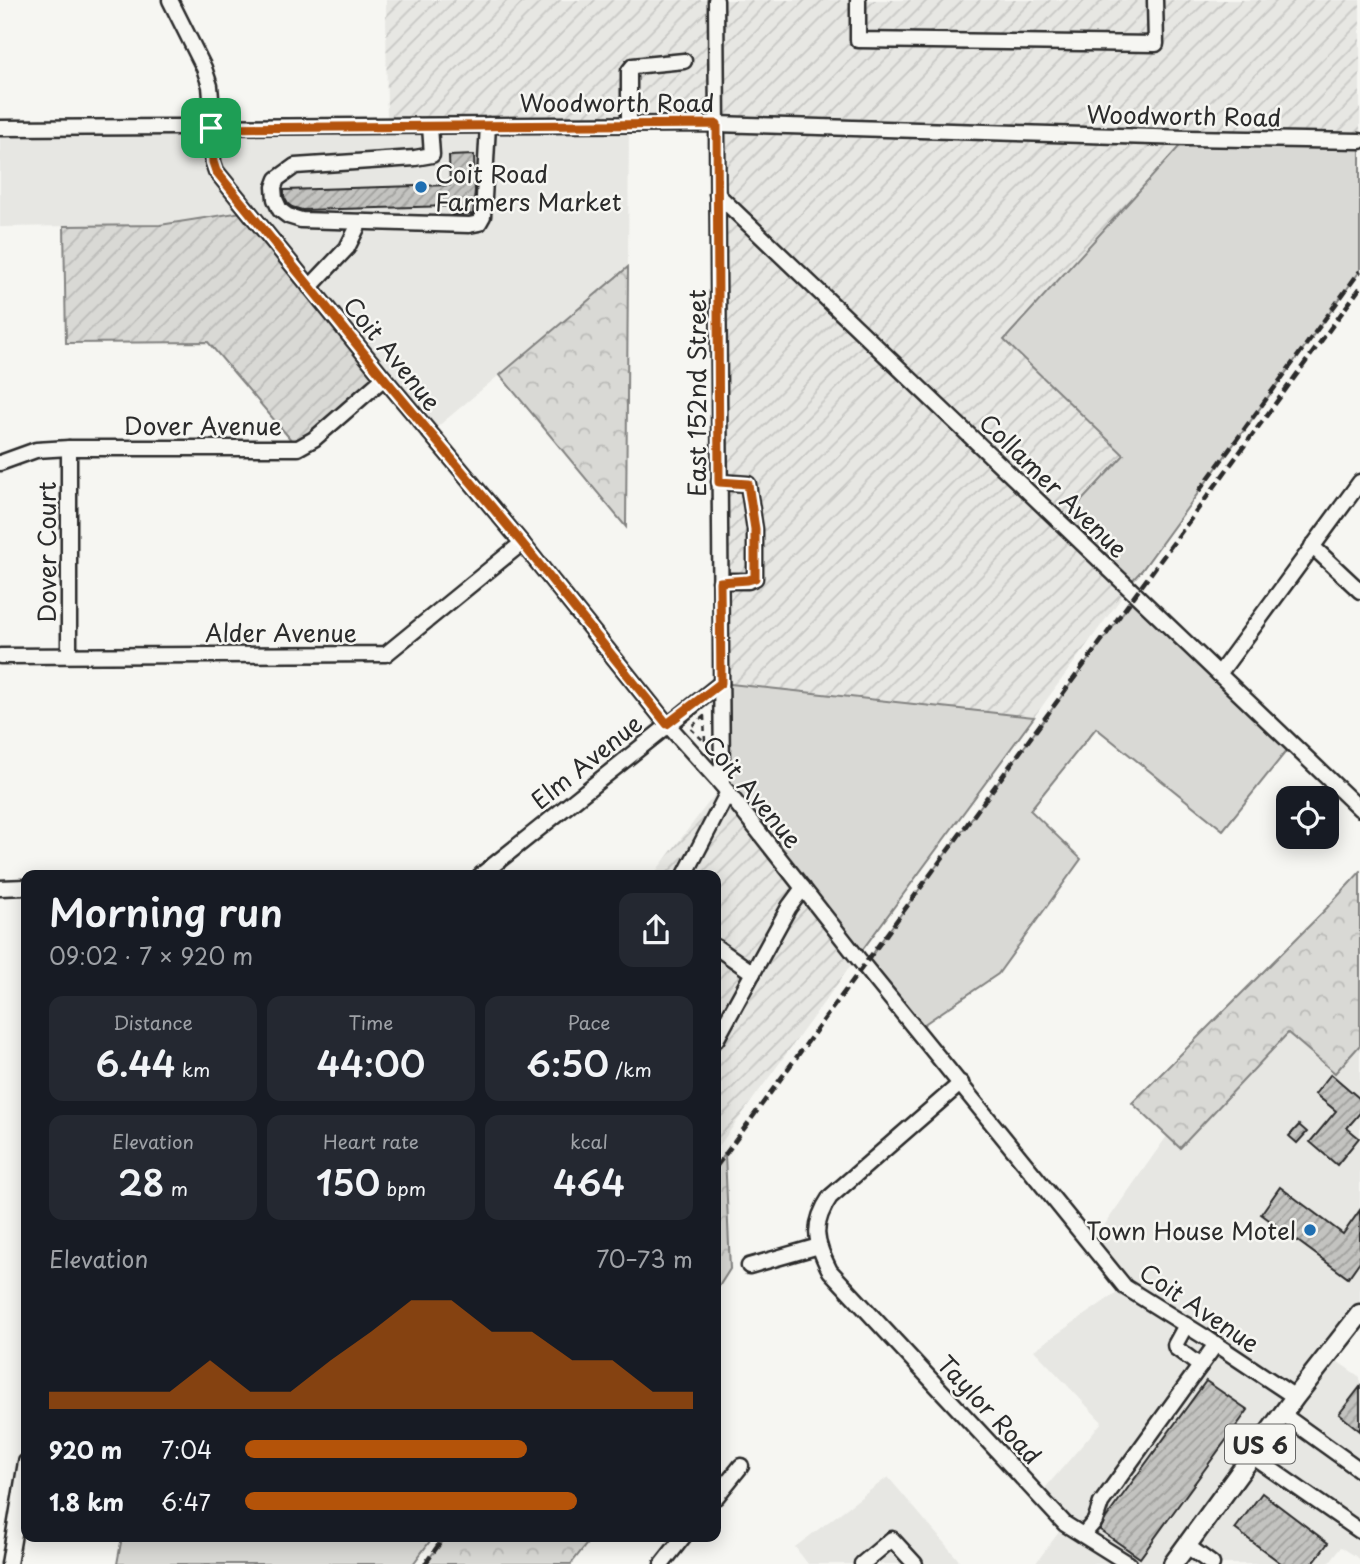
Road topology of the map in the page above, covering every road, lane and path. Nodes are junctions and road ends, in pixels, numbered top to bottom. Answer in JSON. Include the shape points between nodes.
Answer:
{"nodes":[{"id":1,"x":170,"y":0,"type":"edge"},
{"id":2,"x":716,"y":0,"type":"edge"},
{"id":3,"x":858,"y":0,"type":"edge"},
{"id":4,"x":1154,"y":0,"type":"edge"},
{"id":5,"x":684,"y":61,"type":"dead end"},
{"id":6,"x":629,"y":124,"type":"junction"},
{"id":7,"x":717,"y":124,"type":"junction"},
{"id":8,"x":430,"y":125,"type":"junction"},
{"id":9,"x":488,"y":125,"type":"junction"},
{"id":10,"x":0,"y":128,"type":"edge"},
{"id":11,"x":211,"y":128,"type":"junction"},
{"id":12,"x":1360,"y":141,"type":"edge"},
{"id":13,"x":717,"y":194,"type":"junction"},
{"id":14,"x":360,"y":222,"type":"junction"},
{"id":15,"x":310,"y":287,"type":"junction"},
{"id":16,"x":384,"y":378,"type":"junction"},
{"id":17,"x":69,"y":448,"type":"junction"},
{"id":18,"x":0,"y":463,"type":"edge"},
{"id":19,"x":719,"y":482,"type":"junction"},
{"id":20,"x":1360,"y":482,"type":"edge"},
{"id":21,"x":522,"y":543,"type":"junction"},
{"id":22,"x":1312,"y":546,"type":"junction"},
{"id":23,"x":720,"y":582,"type":"junction"},
{"id":24,"x":1360,"y":591,"type":"edge"},
{"id":25,"x":69,"y":655,"type":"junction"},
{"id":26,"x":0,"y":656,"type":"edge"},
{"id":27,"x":1219,"y":674,"type":"junction"},
{"id":28,"x":721,"y":683,"type":"junction"},
{"id":29,"x":704,"y":716,"type":"joint"},
{"id":30,"x":667,"y":724,"type":"junction"},
{"id":31,"x":725,"y":789,"type":"junction"},
{"id":32,"x":1360,"y":809,"type":"edge"},
{"id":33,"x":487,"y":870,"type":"edge"},
{"id":34,"x":687,"y":870,"type":"edge"},
{"id":35,"x":21,"y":887,"type":"edge"},
{"id":36,"x":0,"y":888,"type":"edge"},
{"id":37,"x":803,"y":888,"type":"junction"},
{"id":38,"x":721,"y":951,"type":"edge"},
{"id":39,"x":753,"y":973,"type":"junction"},
{"id":40,"x":721,"y":1031,"type":"edge"},
{"id":41,"x":961,"y":1083,"type":"junction"},
{"id":42,"x":819,"y":1246,"type":"junction"},
{"id":43,"x":749,"y":1266,"type":"dead end"},
{"id":44,"x":1360,"y":1314,"type":"edge"},
{"id":45,"x":1186,"y":1325,"type":"junction"},
{"id":46,"x":1216,"y":1344,"type":"junction"},
{"id":47,"x":1200,"y":1366,"type":"junction"},
{"id":48,"x":1295,"y":1396,"type":"junction"},
{"id":49,"x":1282,"y":1414,"type":"junction"},
{"id":50,"x":1252,"y":1456,"type":"junction"},
{"id":51,"x":741,"y":1466,"type":"dead end"},
{"id":52,"x":1360,"y":1470,"type":"edge"},
{"id":53,"x":721,"y":1491,"type":"edge"},
{"id":54,"x":21,"y":1492,"type":"edge"},
{"id":55,"x":1360,"y":1531,"type":"edge"},
{"id":56,"x":1083,"y":1535,"type":"junction"},
{"id":57,"x":680,"y":1542,"type":"edge"},
{"id":58,"x":1186,"y":1545,"type":"junction"},
{"id":59,"x":9,"y":1564,"type":"edge"},
{"id":60,"x":663,"y":1564,"type":"edge"},
{"id":61,"x":862,"y":1564,"type":"edge"},
{"id":62,"x":915,"y":1564,"type":"edge"},
{"id":63,"x":1129,"y":1564,"type":"edge"},
{"id":64,"x":1173,"y":1564,"type":"edge"},
{"id":65,"x":1213,"y":1564,"type":"edge"}],
"edges":[{"from":1,"to":11,"type":"street","name":"Coit Avenue","via":[[210,86]]},
{"from":2,"to":7,"type":"street","name":"East 152nd Street"},
{"from":3,"to":4,"type":"street","via":[[858,40],[1156,44]]},
{"from":5,"to":6,"type":"street","via":[[634,66],[629,71]]},
{"from":6,"to":7,"type":"street","name":"Woodworth Road"},
{"from":6,"to":9,"type":"street","name":"Woodworth Road"},
{"from":7,"to":12,"type":"street","name":"Woodworth Road"},
{"from":7,"to":13,"type":"street","name":"East 152nd Street"},
{"from":8,"to":9,"type":"street","name":"Woodworth Road"},
{"from":8,"to":11,"type":"street","name":"Woodworth Road"},
{"from":8,"to":14,"type":"street","via":[[432,155],[295,166],[274,187],[280,210],[288,216]]},
{"from":9,"to":14,"type":"street","via":[[479,223]]},
{"from":10,"to":11,"type":"street","name":"Woodworth Road"},
{"from":11,"to":15,"type":"street","name":"Coit Avenue","via":[[216,171]]},
{"from":13,"to":19,"type":"street","name":"East 152nd Street"},
{"from":13,"to":27,"type":"street","name":"Collamer Avenue"},
{"from":14,"to":15,"type":"street","via":[[347,248]]},
{"from":15,"to":16,"type":"street","name":"Coit Avenue"},
{"from":16,"to":17,"type":"street","name":"Dover Avenue","via":[[299,448]]},
{"from":16,"to":21,"type":"street","name":"Coit Avenue"},
{"from":17,"to":18,"type":"street","name":"Dover Avenue","via":[[36,450]]},
{"from":17,"to":25,"type":"street","name":"Dover Court"},
{"from":19,"to":23,"type":"street","name":"East 152nd Street"},
{"from":19,"to":23,"type":"street","via":[[748,484],[755,529],[755,578]]},
{"from":20,"to":22,"type":"street"},
{"from":21,"to":25,"type":"street","name":"Alder Avenue","via":[[386,654]]},
{"from":21,"to":30,"type":"street","name":"Coit Avenue"},
{"from":22,"to":24,"type":"street"},
{"from":22,"to":27,"type":"street"},
{"from":23,"to":28,"type":"street","name":"East 152nd Street"},
{"from":25,"to":26,"type":"street","name":"Alder Avenue"},
{"from":27,"to":32,"type":"street","name":"Collamer Avenue"},
{"from":28,"to":30,"type":"street","name":"Elm Avenue"},
{"from":28,"to":31,"type":"street","name":"East 152nd Street"},
{"from":29,"to":29,"type":"path","via":[[690,728],[705,742],[704,729]]},
{"from":30,"to":31,"type":"street","name":"Coit Avenue"},
{"from":30,"to":33,"type":"street","name":"Elm Avenue"},
{"from":31,"to":34,"type":"street"},
{"from":31,"to":37,"type":"street","name":"Coit Avenue"},
{"from":35,"to":36,"type":"street"},
{"from":37,"to":39,"type":"street"},
{"from":37,"to":41,"type":"street","name":"Coit Avenue"},
{"from":38,"to":39,"type":"street"},
{"from":39,"to":40,"type":"street"},
{"from":41,"to":42,"type":"street","via":[[830,1197],[818,1217]]},
{"from":41,"to":45,"type":"street","name":"Coit Avenue","via":[[1125,1287]]},
{"from":42,"to":43,"type":"street"},
{"from":42,"to":56,"type":"street","name":"Taylor Road","via":[[830,1271],[1065,1524]]},
{"from":44,"to":48,"type":"main road","number":"US 6"},
{"from":45,"to":46,"type":"street","name":"Coit Avenue"},
{"from":45,"to":47,"type":"street","via":[[1175,1348]]},
{"from":46,"to":47,"type":"street"},
{"from":46,"to":48,"type":"street","name":"Coit Avenue"},
{"from":47,"to":56,"type":"street"},
{"from":48,"to":49,"type":"main road","number":"US 6"},
{"from":49,"to":50,"type":"main road","number":"US 6"},
{"from":49,"to":52,"type":"street"},
{"from":50,"to":55,"type":"street"},
{"from":50,"to":58,"type":"main road","number":"US 6"},
{"from":51,"to":53,"type":"street"},
{"from":54,"to":59,"type":"street"},
{"from":56,"to":63,"type":"street","name":"Taylor Road"},
{"from":57,"to":60,"type":"street"},
{"from":58,"to":64,"type":"main road","number":"US 6"},
{"from":58,"to":65,"type":"street"},
{"from":61,"to":62,"type":"street","via":[[892,1539]]}]}
